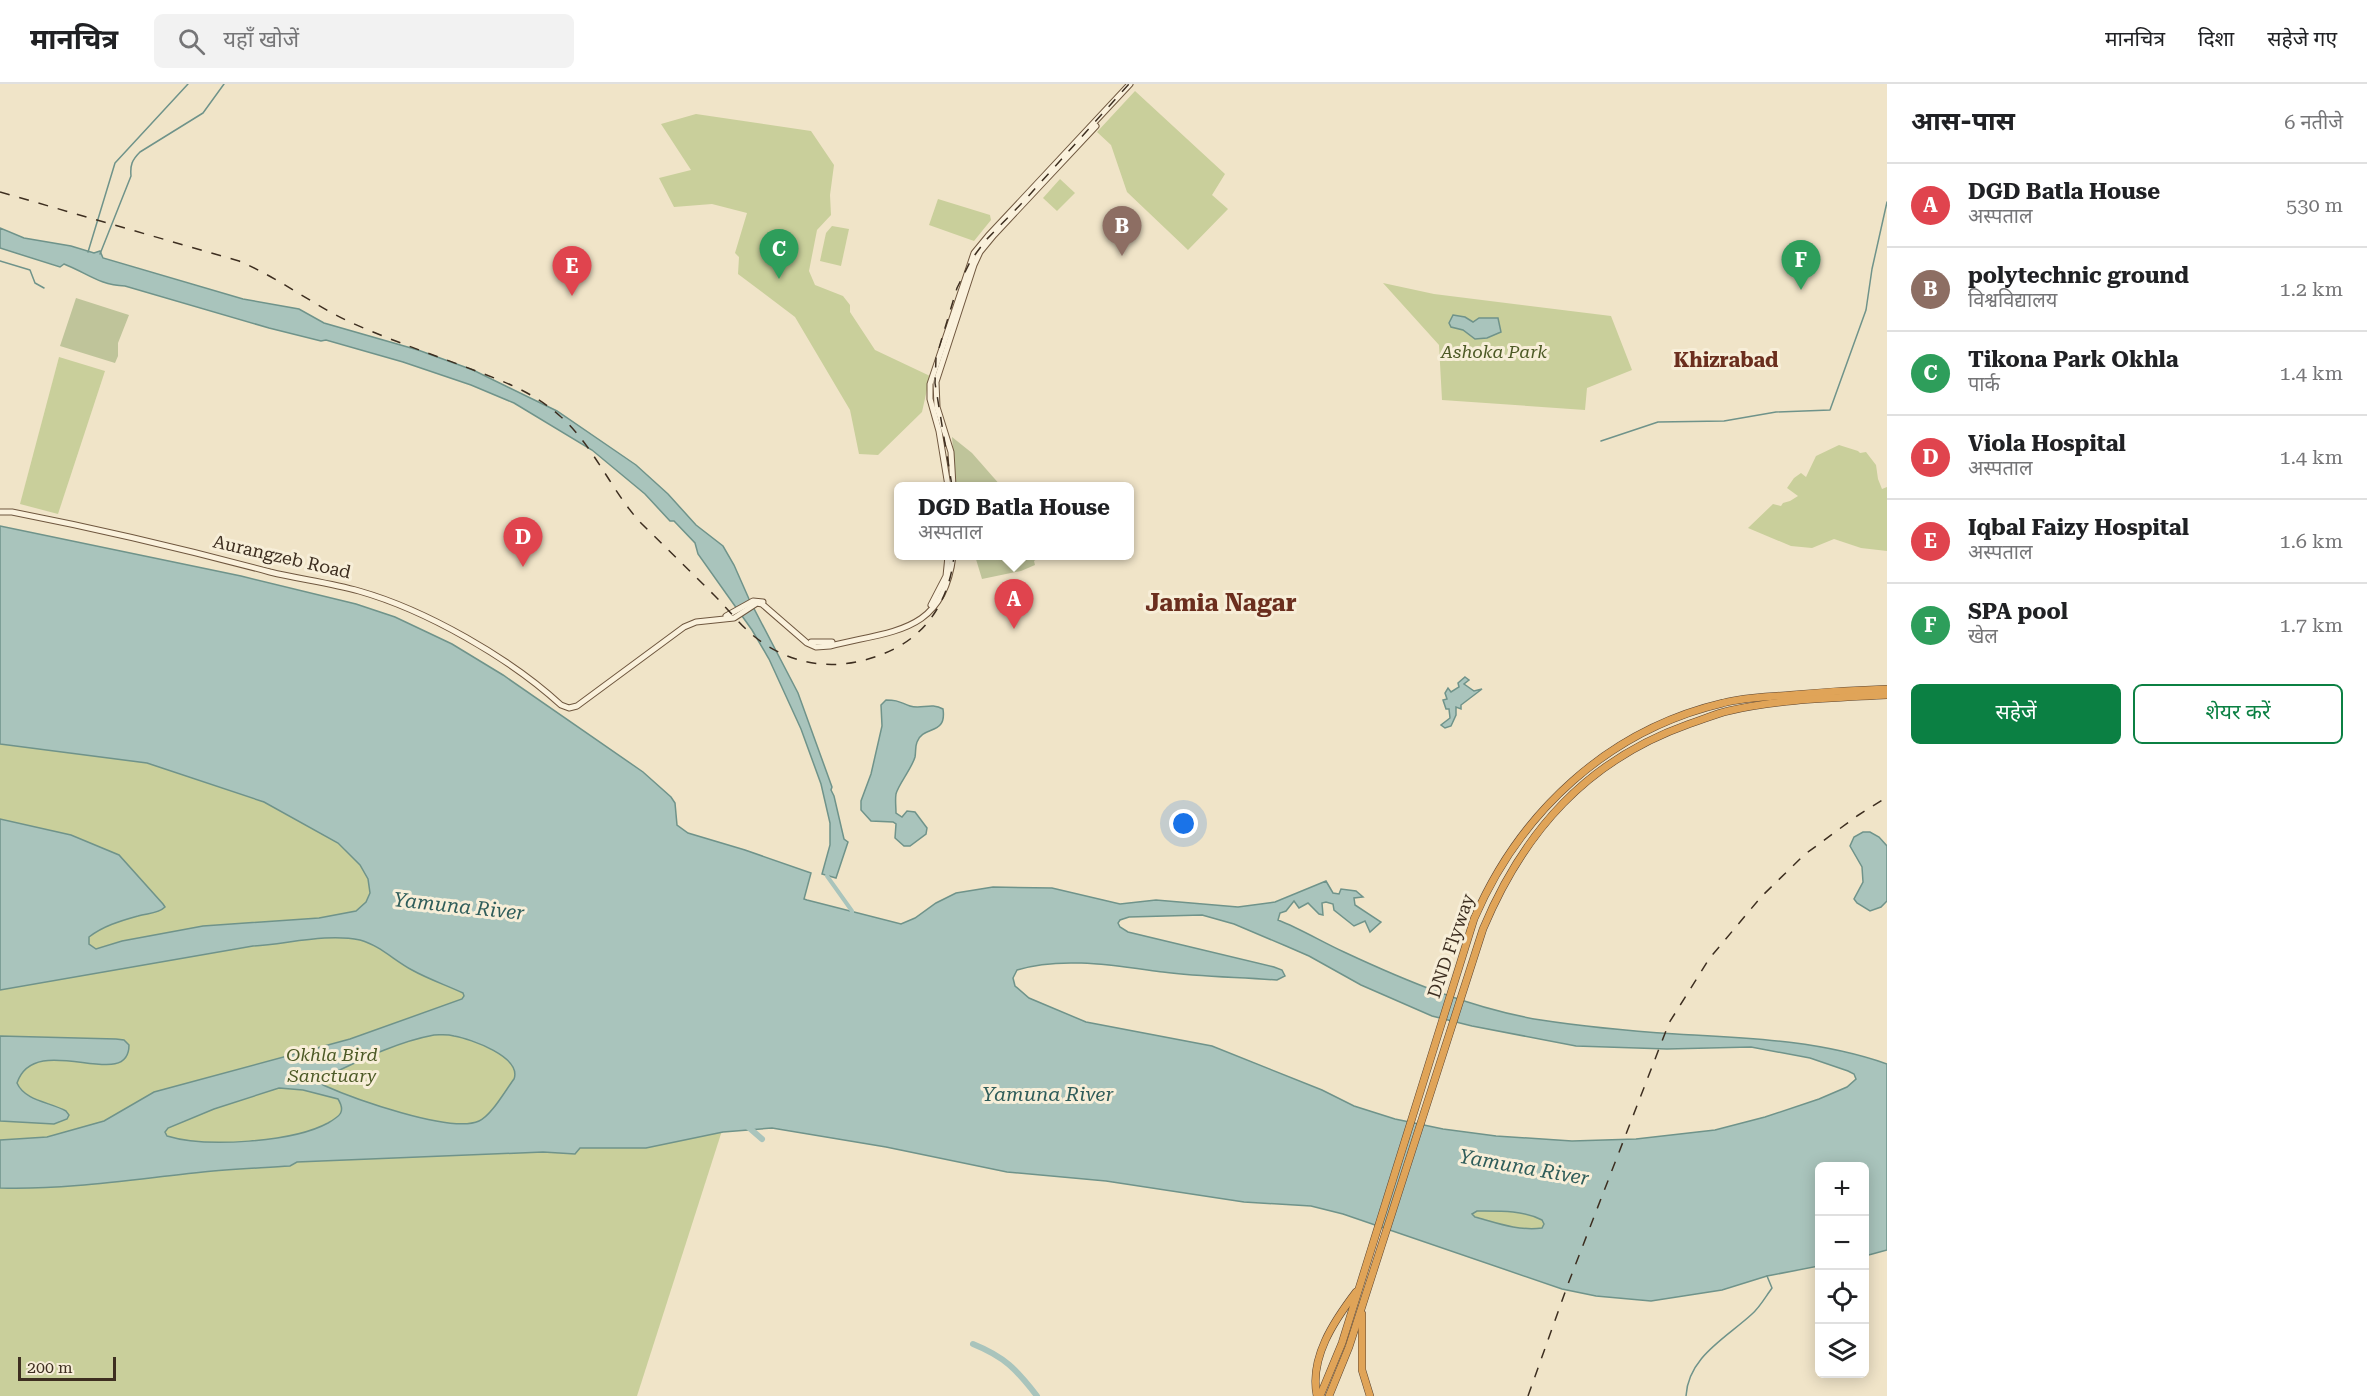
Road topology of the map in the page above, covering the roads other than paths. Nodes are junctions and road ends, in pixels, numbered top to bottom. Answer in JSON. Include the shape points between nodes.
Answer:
{"nodes":[{"id":1,"x":1132,"y":84,"type":"edge"},
{"id":2,"x":935,"y":408,"type":"junction"},
{"id":3,"x":947,"y":482,"type":"edge"},
{"id":4,"x":953,"y":482,"type":"edge"},
{"id":5,"x":0,"y":513,"type":"edge"},
{"id":6,"x":947,"y":560,"type":"edge"},
{"id":7,"x":952,"y":560,"type":"edge"},
{"id":8,"x":754,"y":602,"type":"junction"},
{"id":9,"x":1887,"y":688,"type":"edge"},
{"id":10,"x":1887,"y":695,"type":"edge"},
{"id":11,"x":1359,"y":1288,"type":"junction"},
{"id":12,"x":1366,"y":1294,"type":"junction"},
{"id":13,"x":1318,"y":1396,"type":"edge"},
{"id":14,"x":1329,"y":1396,"type":"edge"},
{"id":15,"x":1370,"y":1396,"type":"edge"}],
"edges":[{"from":1,"to":2,"type":"main road","via":[[976,258],[936,382]]},
{"from":2,"to":3,"type":"main road"},
{"from":2,"to":4,"type":"main road","via":[[951,452]]},
{"from":5,"to":8,"type":"main road","name":"Aurangzeb Road","via":[[12,512],[123,535],[361,592],[476,643],[566,707],[575,707],[680,630],[696,622],[737,614]]},
{"from":6,"to":8,"type":"main road","via":[[943,584],[923,615],[901,625],[829,643],[809,641],[762,601]]},
{"from":7,"to":8,"type":"main road","via":[[943,595],[921,620],[897,630],[830,646],[809,644],[762,604]]},
{"from":9,"to":11,"type":"highway","name":"DND Flyway","via":[[1723,703],[1664,723],[1627,742],[1557,794],[1510,850],[1474,919]]},
{"from":10,"to":12,"type":"highway","name":"DND Flyway","via":[[1726,711],[1665,733],[1630,751],[1556,809],[1518,860],[1495,901]]},
{"from":11,"to":13,"type":"highway","name":"DND Flyway","via":[[1342,1343]]},
{"from":11,"to":13,"type":"highway","via":[[1324,1342],[1316,1370]]},
{"from":12,"to":14,"type":"highway","name":"DND Flyway"},
{"from":12,"to":15,"type":"highway","via":[[1361,1353]]}]}
